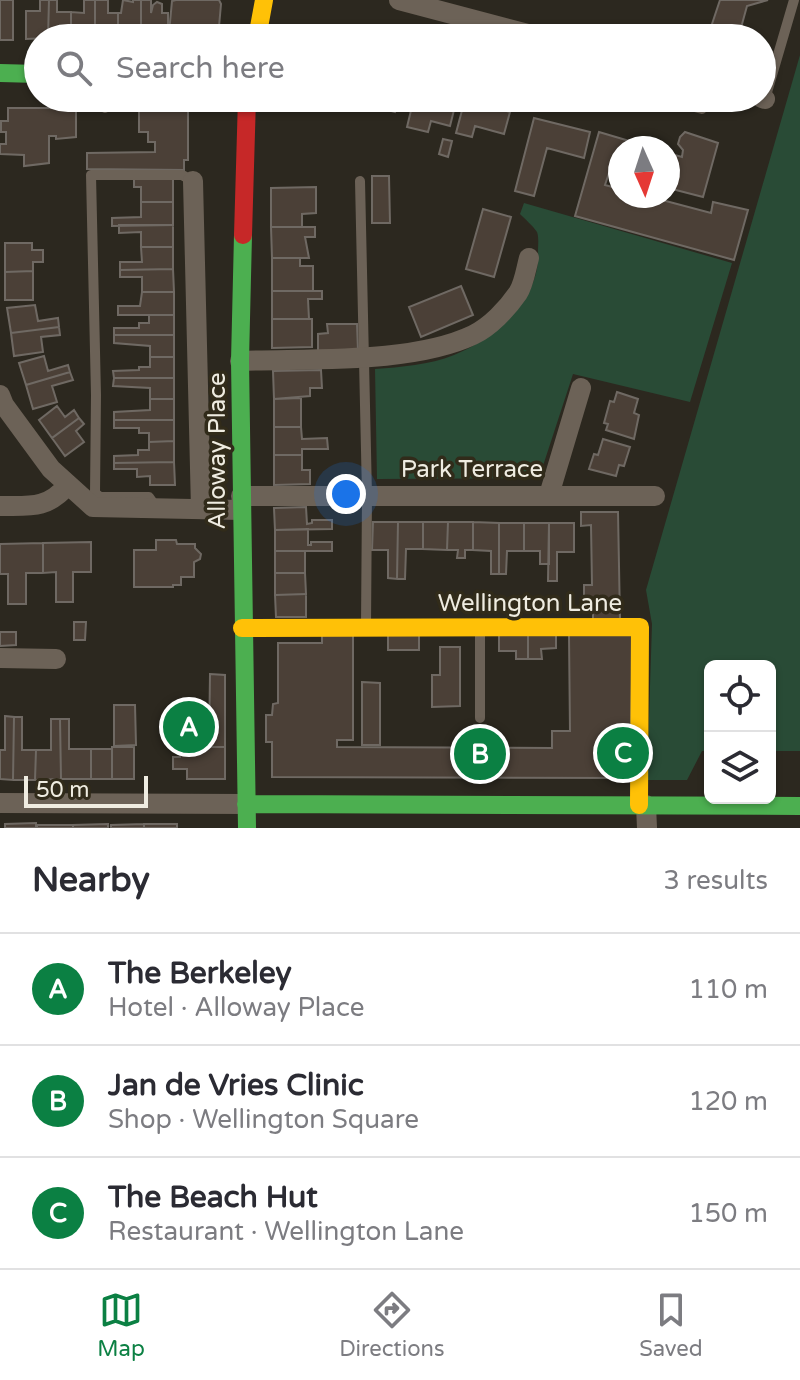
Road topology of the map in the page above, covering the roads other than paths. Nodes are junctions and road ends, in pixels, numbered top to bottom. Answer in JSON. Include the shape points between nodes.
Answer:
{"nodes":[{"id":1,"x":264,"y":0,"type":"edge"},
{"id":2,"x":399,"y":0,"type":"edge"},
{"id":3,"x":794,"y":0,"type":"edge"},
{"id":4,"x":260,"y":24,"type":"edge"},
{"id":5,"x":490,"y":24,"type":"edge"},
{"id":6,"x":776,"y":59,"type":"edge"},
{"id":7,"x":0,"y":73,"type":"edge"},
{"id":8,"x":24,"y":74,"type":"edge"},
{"id":9,"x":247,"y":112,"type":"edge"},
{"id":10,"x":193,"y":181,"type":"joint"},
{"id":11,"x":360,"y":181,"type":"dead end"},
{"id":12,"x":529,"y":258,"type":"dead end"},
{"id":13,"x":363,"y":356,"type":"junction"},
{"id":14,"x":240,"y":361,"type":"junction"},
{"id":15,"x":581,"y":388,"type":"dead end"},
{"id":16,"x":0,"y":395,"type":"edge"},
{"id":17,"x":68,"y":485,"type":"junction"},
{"id":18,"x":367,"y":495,"type":"junction"},
{"id":19,"x":549,"y":495,"type":"junction"},
{"id":20,"x":655,"y":496,"type":"dead end"},
{"id":21,"x":241,"y":503,"type":"junction"},
{"id":22,"x":0,"y":506,"type":"edge"},
{"id":23,"x":157,"y":508,"type":"junction"},
{"id":24,"x":201,"y":509,"type":"junction"},
{"id":25,"x":366,"y":626,"type":"junction"},
{"id":26,"x":480,"y":627,"type":"junction"},
{"id":27,"x":242,"y":628,"type":"junction"},
{"id":28,"x":0,"y":658,"type":"edge"},
{"id":29,"x":56,"y":659,"type":"dead end"},
{"id":30,"x":480,"y":718,"type":"dead end"},
{"id":31,"x":0,"y":803,"type":"edge"},
{"id":32,"x":246,"y":804,"type":"junction"},
{"id":33,"x":643,"y":805,"type":"junction"},
{"id":34,"x":800,"y":806,"type":"edge"},
{"id":35,"x":247,"y":828,"type":"edge"},
{"id":36,"x":647,"y":828,"type":"edge"}],
"edges":[{"from":1,"to":4,"type":"street"},
{"from":2,"to":5,"type":"street"},
{"from":3,"to":6,"type":"lane"},
{"from":7,"to":8,"type":"street"},
{"from":9,"to":14,"type":"street","name":"Alloway Place"},
{"from":10,"to":23,"type":"lane","via":[[182,175],[91,175],[95,493],[149,497]]},
{"from":10,"to":24,"type":"street"},
{"from":11,"to":13,"type":"lane"},
{"from":12,"to":13,"type":"street","via":[[519,291],[476,334],[442,347]]},
{"from":13,"to":14,"type":"street"},
{"from":13,"to":18,"type":"lane"},
{"from":14,"to":21,"type":"street","name":"Alloway Place"},
{"from":15,"to":19,"type":"street"},
{"from":16,"to":17,"type":"street","name":"Park Terrace"},
{"from":17,"to":22,"type":"street","via":[[56,500]]},
{"from":17,"to":23,"type":"street","name":"Park Terrace","via":[[93,507]]},
{"from":18,"to":19,"type":"street","name":"Park Terrace"},
{"from":18,"to":21,"type":"street","name":"Park Terrace"},
{"from":18,"to":25,"type":"lane"},
{"from":19,"to":20,"type":"street","name":"Park Terrace"},
{"from":21,"to":24,"type":"street","name":"Park Terrace"},
{"from":21,"to":27,"type":"street","name":"Alloway Place"},
{"from":23,"to":24,"type":"street","name":"Park Terrace"},
{"from":25,"to":26,"type":"street","name":"Wellington Lane"},
{"from":25,"to":27,"type":"street","name":"Wellington Lane"},
{"from":26,"to":30,"type":"lane"},
{"from":26,"to":33,"type":"street","name":"Wellington Lane","via":[[640,627]]},
{"from":27,"to":32,"type":"street","name":"Alloway Place"},
{"from":28,"to":29,"type":"street"},
{"from":31,"to":32,"type":"street"},
{"from":32,"to":33,"type":"street"},
{"from":32,"to":35,"type":"street","name":"Alloway Place"},
{"from":33,"to":34,"type":"street"},
{"from":33,"to":36,"type":"street"}]}
